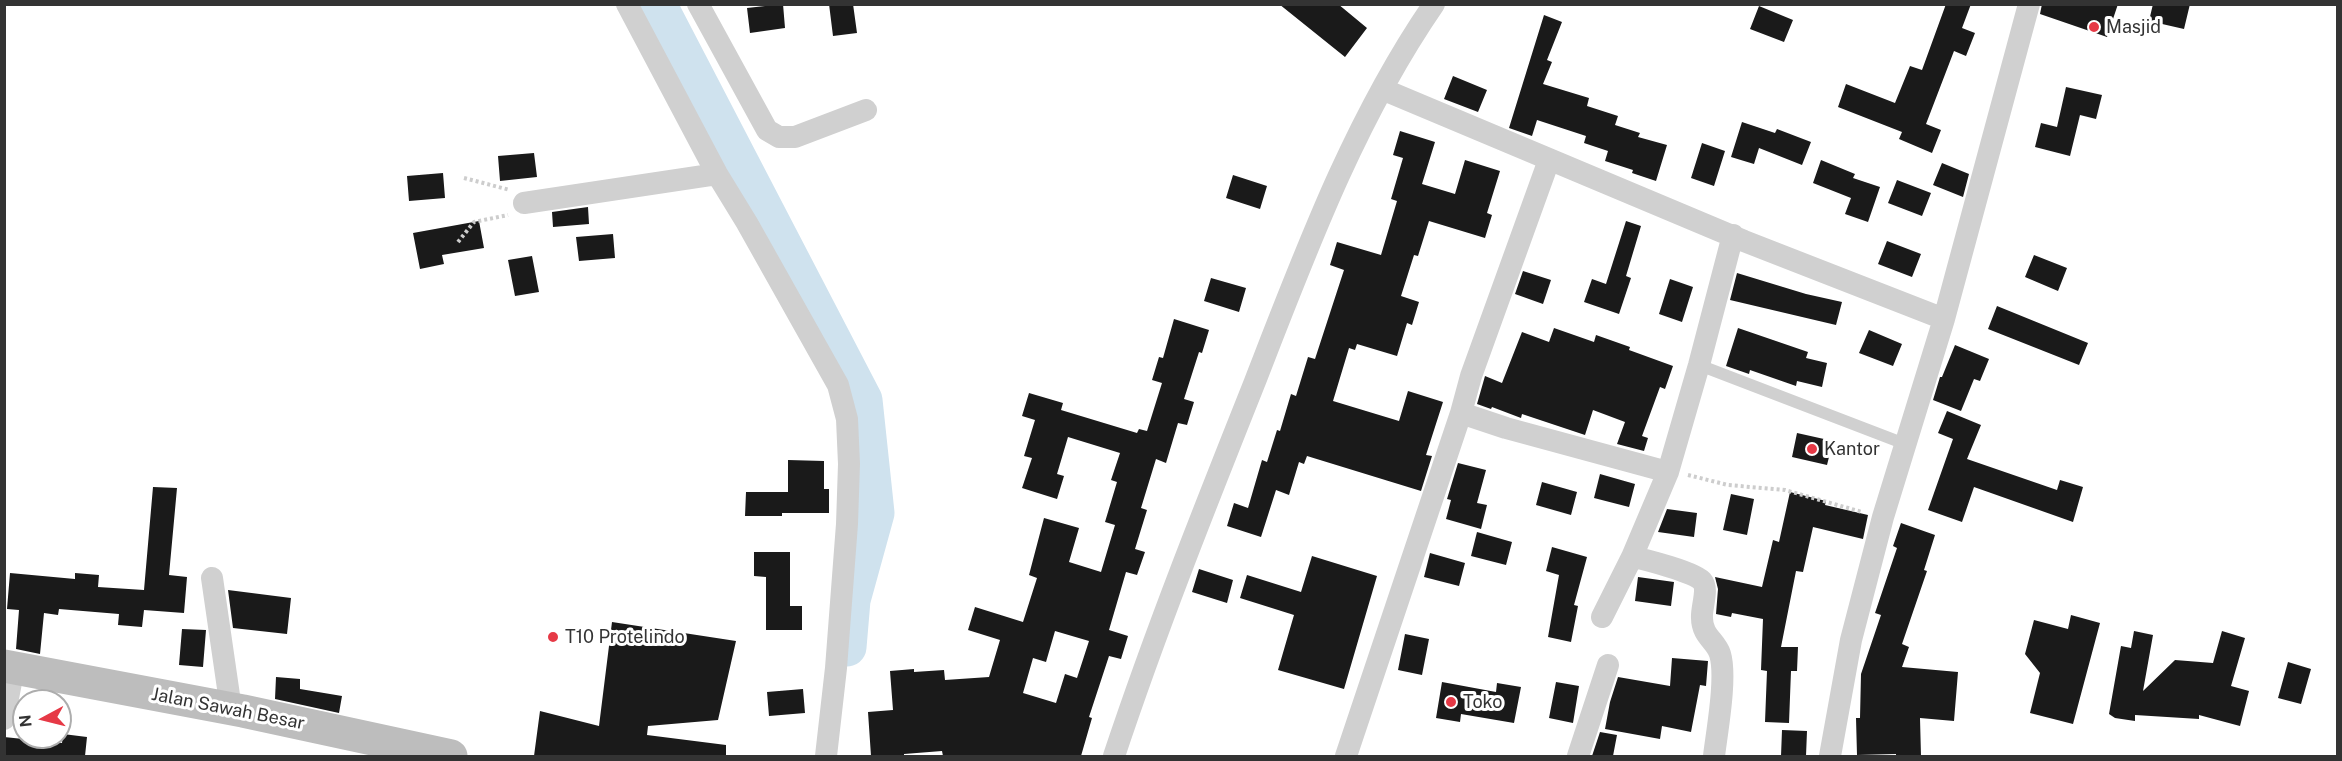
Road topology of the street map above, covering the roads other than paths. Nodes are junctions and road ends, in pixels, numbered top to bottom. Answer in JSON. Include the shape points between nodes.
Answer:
{"nodes":[{"id":1,"x":627,"y":4,"type":"edge"},
{"id":2,"x":698,"y":4,"type":"edge"},
{"id":3,"x":1434,"y":4,"type":"edge"},
{"id":4,"x":2029,"y":4,"type":"edge"},
{"id":5,"x":1382,"y":89,"type":"junction"},
{"id":6,"x":866,"y":110,"type":"dead end"},
{"id":7,"x":1549,"y":160,"type":"junction"},
{"id":8,"x":717,"y":174,"type":"junction"},
{"id":9,"x":524,"y":203,"type":"road end"},
{"id":10,"x":1732,"y":235,"type":"junction"},
{"id":11,"x":1944,"y":319,"type":"junction"},
{"id":12,"x":1699,"y":365,"type":"junction"},
{"id":13,"x":1461,"y":413,"type":"junction"},
{"id":14,"x":1905,"y":444,"type":"junction"},
{"id":15,"x":1675,"y":473,"type":"junction"},
{"id":16,"x":1632,"y":557,"type":"junction"},
{"id":17,"x":212,"y":578,"type":"dead end"},
{"id":18,"x":1602,"y":617,"type":"dead end"},
{"id":19,"x":1608,"y":665,"type":"dead end"},
{"id":20,"x":9,"y":666,"type":"edge"},
{"id":21,"x":231,"y":709,"type":"junction"},
{"id":22,"x":4,"y":719,"type":"edge"},
{"id":23,"x":451,"y":756,"type":"edge"},
{"id":24,"x":826,"y":756,"type":"edge"},
{"id":25,"x":1114,"y":756,"type":"edge"},
{"id":26,"x":1346,"y":756,"type":"edge"},
{"id":27,"x":1578,"y":756,"type":"edge"},
{"id":28,"x":1714,"y":756,"type":"edge"},
{"id":29,"x":1830,"y":756,"type":"edge"}],
"edges":[{"from":1,"to":8,"type":"street"},
{"from":2,"to":6,"type":"street","via":[[767,130],[795,137]]},
{"from":3,"to":5,"type":"street"},
{"from":4,"to":11,"type":"street"},
{"from":5,"to":7,"type":"street"},
{"from":5,"to":25,"type":"street","via":[[1342,167],[1282,312],[1175,582]]},
{"from":7,"to":10,"type":"street"},
{"from":7,"to":13,"type":"street"},
{"from":8,"to":9,"type":"street"},
{"from":8,"to":24,"type":"street","via":[[838,385],[847,419],[847,524]]},
{"from":10,"to":11,"type":"street"},
{"from":10,"to":12,"type":"street"},
{"from":11,"to":14,"type":"street"},
{"from":12,"to":14,"type":"lane"},
{"from":12,"to":15,"type":"street"},
{"from":13,"to":15,"type":"street"},
{"from":13,"to":26,"type":"street"},
{"from":14,"to":29,"type":"street","via":[[1851,640]]},
{"from":15,"to":16,"type":"street"},
{"from":16,"to":18,"type":"street"},
{"from":16,"to":28,"type":"street","via":[[1700,578],[1705,586],[1704,633],[1720,653],[1721,670]]},
{"from":17,"to":21,"type":"street"},
{"from":19,"to":27,"type":"street"},
{"from":20,"to":21,"type":"main road","name":"Jalan Sawah Besar"},
{"from":20,"to":22,"type":"street"},
{"from":21,"to":23,"type":"main road","name":"Jalan Sawah Besar"}]}
